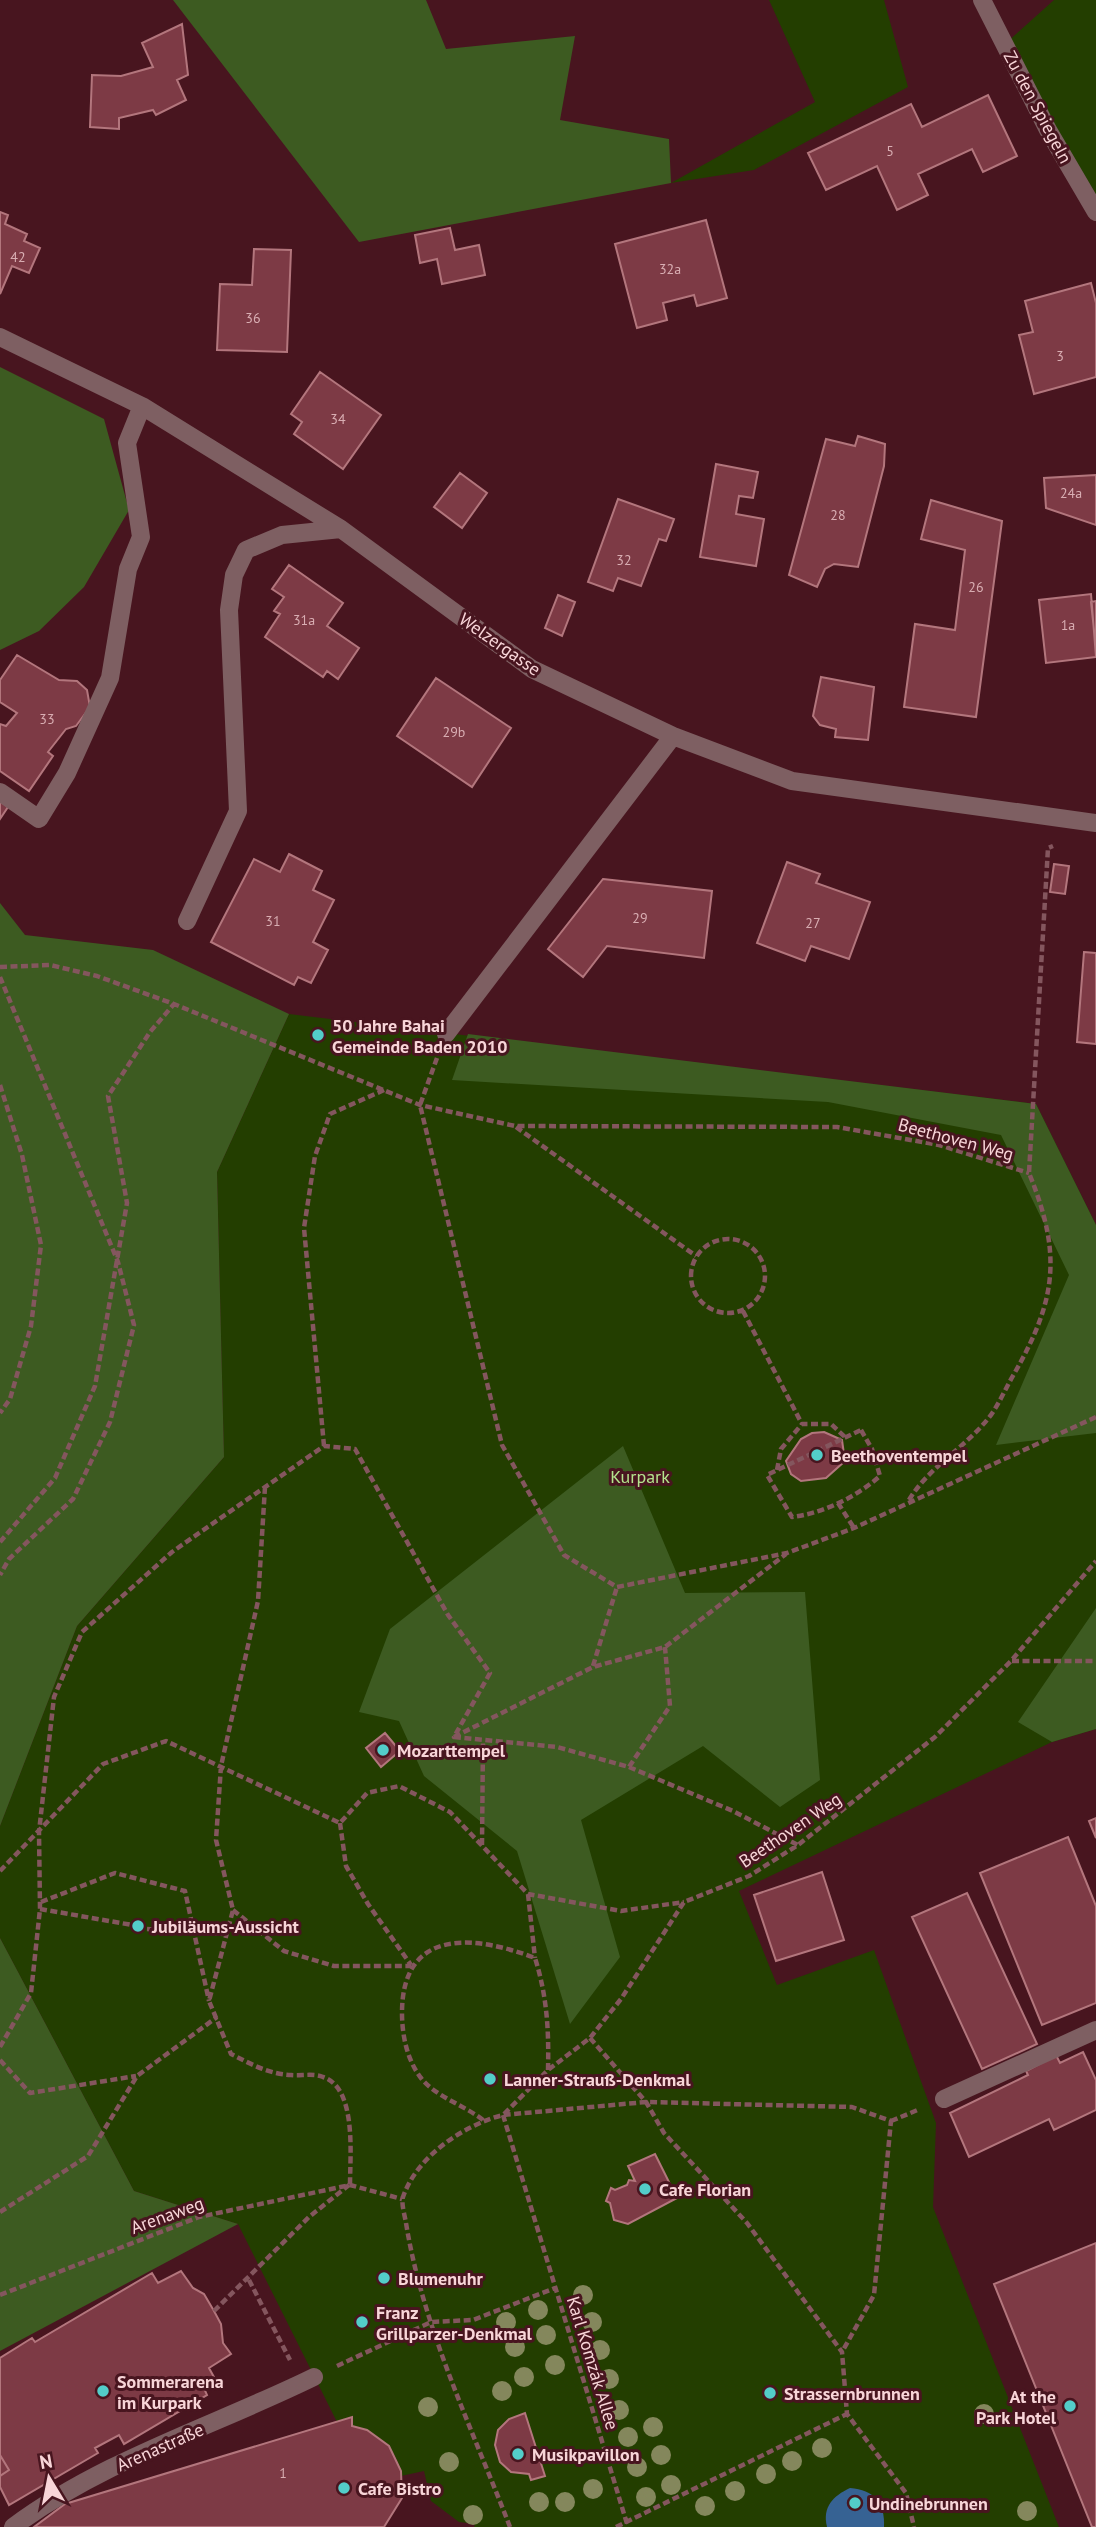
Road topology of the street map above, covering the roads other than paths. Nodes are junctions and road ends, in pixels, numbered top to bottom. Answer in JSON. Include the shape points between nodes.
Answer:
{"nodes":[{"id":1,"x":982,"y":0,"type":"edge"},
{"id":2,"x":1096,"y":212,"type":"edge"},
{"id":3,"x":0,"y":337,"type":"edge"},
{"id":4,"x":142,"y":406,"type":"junction"},
{"id":5,"x":341,"y":529,"type":"junction"},
{"id":6,"x":673,"y":736,"type":"junction"},
{"id":7,"x":0,"y":792,"type":"edge"},
{"id":8,"x":1096,"y":823,"type":"edge"},
{"id":9,"x":187,"y":921,"type":"dead end"},
{"id":10,"x":446,"y":1034,"type":"road end"},
{"id":11,"x":1096,"y":2030,"type":"edge"},
{"id":12,"x":944,"y":2099,"type":"dead end"},
{"id":13,"x":314,"y":2377,"type":"road end"},
{"id":14,"x":13,"y":2527,"type":"edge"}],
"edges":[{"from":1,"to":2,"type":"street","name":"Zu den Spiegeln"},
{"from":3,"to":4,"type":"street","name":"Welzergasse"},
{"from":4,"to":5,"type":"street","name":"Welzergasse"},
{"from":4,"to":7,"type":"street","via":[[127,443],[141,537],[128,569],[110,678],[67,773],[39,818]]},
{"from":5,"to":6,"type":"street","name":"Welzergasse","via":[[532,669]]},
{"from":5,"to":9,"type":"street","via":[[282,535],[246,551],[234,575],[229,610],[238,811]]},
{"from":6,"to":8,"type":"street","name":"Welzergasse","via":[[792,781]]},
{"from":6,"to":10,"type":"street"},
{"from":11,"to":12,"type":"street"},
{"from":13,"to":14,"type":"street","name":"Arenastraße","via":[[85,2480]]}]}
